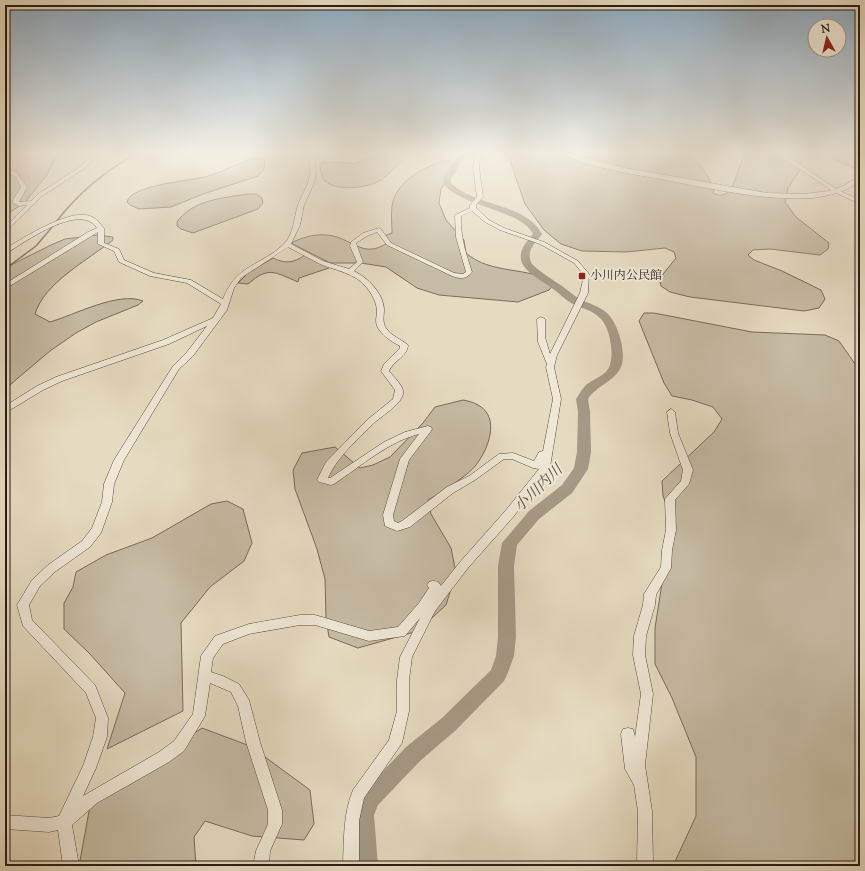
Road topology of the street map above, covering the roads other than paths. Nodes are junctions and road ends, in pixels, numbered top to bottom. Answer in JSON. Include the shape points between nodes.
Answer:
{"nodes":[{"id":1,"x":20,"y":193,"type":"edge"},
{"id":2,"x":44,"y":193,"type":"edge"},
{"id":3,"x":306,"y":193,"type":"edge"},
{"id":4,"x":479,"y":193,"type":"edge"},
{"id":5,"x":749,"y":193,"type":"edge"},
{"id":6,"x":825,"y":193,"type":"edge"},
{"id":7,"x":840,"y":193,"type":"edge"},
{"id":8,"x":34,"y":202,"type":"junction"},
{"id":9,"x":860,"y":202,"type":"edge"},
{"id":10,"x":473,"y":207,"type":"junction"},
{"id":11,"x":101,"y":228,"type":"junction"},
{"id":12,"x":5,"y":230,"type":"edge"},
{"id":13,"x":287,"y":245,"type":"junction"},
{"id":14,"x":5,"y":252,"type":"edge"},
{"id":15,"x":350,"y":272,"type":"junction"},
{"id":16,"x":5,"y":287,"type":"edge"},
{"id":17,"x":226,"y":304,"type":"junction"},
{"id":18,"x":216,"y":319,"type":"junction"},
{"id":19,"x":541,"y":319,"type":"dead end"},
{"id":20,"x":551,"y":364,"type":"junction"},
{"id":21,"x":5,"y":410,"type":"edge"},
{"id":22,"x":671,"y":412,"type":"dead end"},
{"id":23,"x":548,"y":454,"type":"junction"},
{"id":24,"x":433,"y":585,"type":"dead end"},
{"id":25,"x":427,"y":607,"type":"junction"},
{"id":26,"x":204,"y":676,"type":"junction"},
{"id":27,"x":628,"y":734,"type":"dead end"},
{"id":28,"x":640,"y":783,"type":"junction"},
{"id":29,"x":5,"y":822,"type":"edge"},
{"id":30,"x":64,"y":822,"type":"junction"},
{"id":31,"x":71,"y":866,"type":"edge"},
{"id":32,"x":261,"y":866,"type":"edge"},
{"id":33,"x":351,"y":866,"type":"edge"},
{"id":34,"x":645,"y":866,"type":"edge"}],
"edges":[{"from":1,"to":8,"type":"street","via":[[16,203]]},
{"from":2,"to":8,"type":"street"},
{"from":3,"to":13,"type":"street","via":[[301,204],[297,225]]},
{"from":4,"to":10,"type":"street","via":[[480,197]]},
{"from":5,"to":6,"type":"street","via":[[802,196]]},
{"from":7,"to":9,"type":"street"},
{"from":8,"to":12,"type":"street"},
{"from":10,"to":15,"type":"street","via":[[458,215],[456,229],[469,272],[464,276],[458,277],[389,244],[379,230],[372,231],[353,243],[360,256],[360,262]]},
{"from":10,"to":20,"type":"street","via":[[487,221],[502,229],[542,242],[576,262],[587,276],[584,293]]},
{"from":11,"to":14,"type":"street","via":[[94,218],[90,217],[63,220],[46,227]]},
{"from":11,"to":16,"type":"street"},
{"from":11,"to":17,"type":"street","via":[[101,244],[117,250],[121,261],[152,275],[189,281]]},
{"from":13,"to":15,"type":"street","via":[[325,264]]},
{"from":13,"to":17,"type":"street","via":[[239,277],[231,288]]},
{"from":15,"to":23,"type":"street","via":[[367,282],[380,307],[379,319],[382,328],[404,345],[404,349],[385,371],[399,394],[396,400],[328,464],[322,480],[331,482],[386,444],[408,434],[428,429],[405,459],[388,515],[389,523],[397,527],[406,524],[450,490],[477,475],[502,456],[513,456],[536,466],[542,454]]},
{"from":17,"to":18,"type":"street"},
{"from":18,"to":21,"type":"street","via":[[166,342],[59,379]]},
{"from":18,"to":30,"type":"street","via":[[176,368],[119,460],[109,484],[107,502],[97,530],[86,544],[36,583],[24,605],[27,622],[91,689],[102,718],[100,737],[89,768]]},
{"from":19,"to":20,"type":"street","via":[[540,337]]},
{"from":20,"to":23,"type":"street","via":[[557,398]]},
{"from":22,"to":28,"type":"street","via":[[674,433],[688,470],[686,482],[670,499],[671,530],[666,568],[650,594],[640,636],[639,655],[647,694],[638,765]]},
{"from":23,"to":25,"type":"street","via":[[545,467],[510,514]]},
{"from":24,"to":25,"type":"street","via":[[436,587]]},
{"from":25,"to":26,"type":"street","via":[[401,632],[369,636],[315,620],[300,620],[249,629],[219,640],[207,656]]},
{"from":25,"to":33,"type":"street","via":[[406,657],[403,711],[395,743],[358,795],[352,821]]},
{"from":26,"to":30,"type":"street","via":[[199,716],[179,746],[92,798]]},
{"from":26,"to":32,"type":"street","via":[[235,688],[244,704],[253,742],[275,810],[275,824],[263,851]]},
{"from":27,"to":28,"type":"street","via":[[632,769]]},
{"from":28,"to":34,"type":"street","via":[[645,811]]},
{"from":29,"to":30,"type":"street","via":[[49,825]]},
{"from":30,"to":31,"type":"street"}]}
